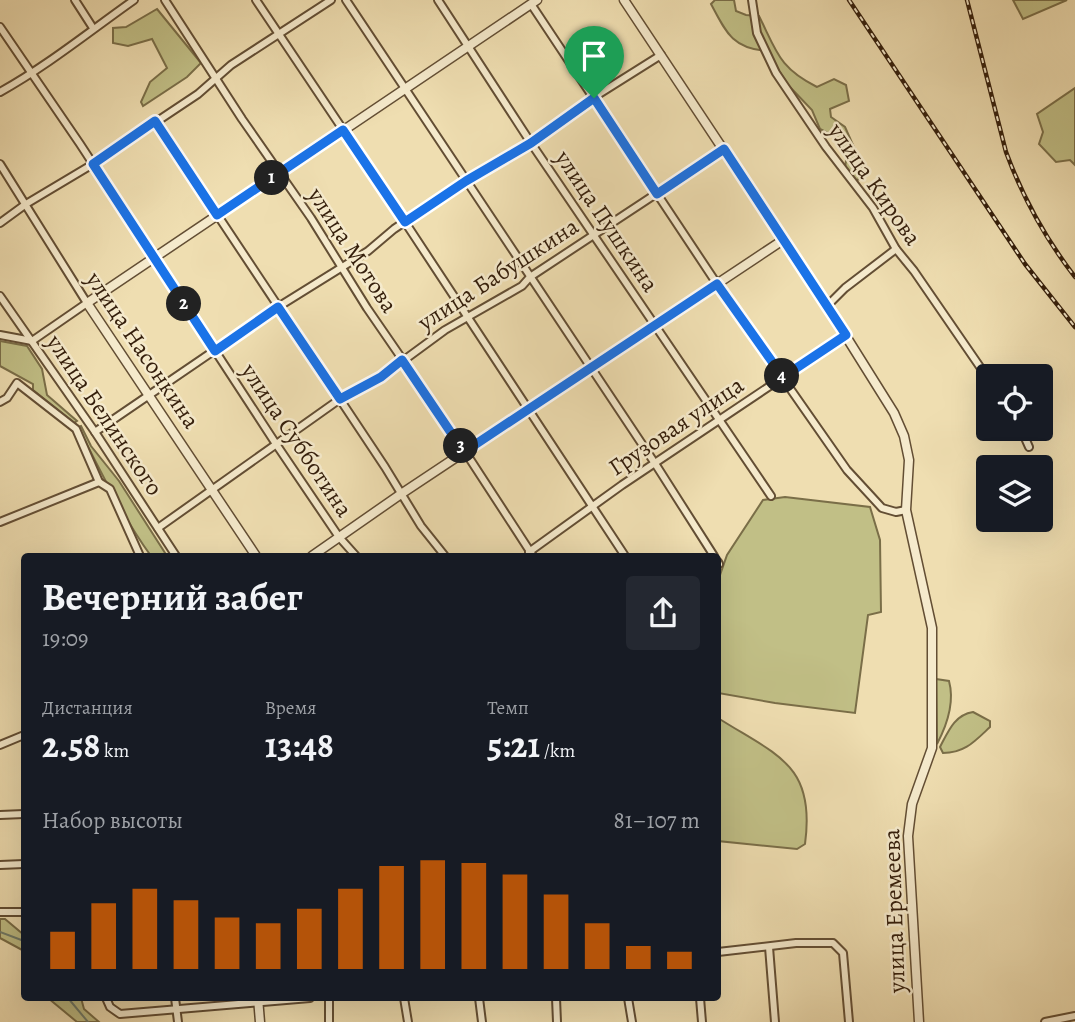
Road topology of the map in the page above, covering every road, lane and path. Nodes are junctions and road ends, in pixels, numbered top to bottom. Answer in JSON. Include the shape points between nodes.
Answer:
{"nodes":[{"id":1,"x":75,"y":0,"type":"edge"},
{"id":2,"x":134,"y":0,"type":"edge"},
{"id":3,"x":165,"y":0,"type":"edge"},
{"id":4,"x":256,"y":0,"type":"edge"},
{"id":5,"x":331,"y":0,"type":"edge"},
{"id":6,"x":345,"y":0,"type":"edge"},
{"id":7,"x":438,"y":0,"type":"edge"},
{"id":8,"x":624,"y":0,"type":"edge"},
{"id":9,"x":752,"y":0,"type":"edge"},
{"id":10,"x":534,"y":2,"type":"edge"},
{"id":11,"x":0,"y":27,"type":"edge"},
{"id":12,"x":93,"y":29,"type":"junction"},
{"id":13,"x":279,"y":35,"type":"junction"},
{"id":14,"x":469,"y":46,"type":"junction"},
{"id":15,"x":661,"y":55,"type":"junction"},
{"id":16,"x":32,"y":74,"type":"junction"},
{"id":17,"x":216,"y":78,"type":"junction"},
{"id":18,"x":406,"y":89,"type":"junction"},
{"id":19,"x":0,"y":92,"type":"edge"},
{"id":20,"x":594,"y":98,"type":"junction"},
{"id":21,"x":155,"y":121,"type":"junction"},
{"id":22,"x":343,"y":130,"type":"junction"},
{"id":23,"x":531,"y":143,"type":"junction"},
{"id":24,"x":724,"y":149,"type":"junction"},
{"id":25,"x":0,"y":164,"type":"edge"},
{"id":26,"x":93,"y":164,"type":"junction"},
{"id":27,"x":279,"y":173,"type":"junction"},
{"id":28,"x":466,"y":181,"type":"junction"},
{"id":29,"x":657,"y":194,"type":"junction"},
{"id":30,"x":26,"y":204,"type":"junction"},
{"id":31,"x":217,"y":215,"type":"junction"},
{"id":32,"x":405,"y":222,"type":"junction"},
{"id":33,"x":0,"y":223,"type":"edge"},
{"id":34,"x":594,"y":234,"type":"junction"},
{"id":35,"x":783,"y":240,"type":"junction"},
{"id":36,"x":896,"y":249,"type":"junction"},
{"id":37,"x":154,"y":258,"type":"junction"},
{"id":38,"x":341,"y":267,"type":"junction"},
{"id":39,"x":530,"y":277,"type":"junction"},
{"id":40,"x":717,"y":284,"type":"junction"},
{"id":41,"x":0,"y":296,"type":"edge"},
{"id":42,"x":87,"y":303,"type":"junction"},
{"id":43,"x":827,"y":306,"type":"junction"},
{"id":44,"x":278,"y":307,"type":"junction"},
{"id":45,"x":468,"y":318,"type":"junction"},
{"id":46,"x":656,"y":326,"type":"junction"},
{"id":47,"x":0,"y":335,"type":"edge"},
{"id":48,"x":846,"y":335,"type":"junction"},
{"id":49,"x":32,"y":341,"type":"junction"},
{"id":50,"x":215,"y":351,"type":"junction"},
{"id":51,"x":402,"y":360,"type":"junction"},
{"id":52,"x":978,"y":364,"type":"edge"},
{"id":53,"x":591,"y":368,"type":"junction"},
{"id":54,"x":783,"y":377,"type":"junction"},
{"id":55,"x":149,"y":395,"type":"junction"},
{"id":56,"x":340,"y":399,"type":"junction"},
{"id":57,"x":0,"y":402,"type":"edge"},
{"id":58,"x":529,"y":410,"type":"junction"},
{"id":59,"x":720,"y":421,"type":"junction"},
{"id":60,"x":95,"y":432,"type":"junction"},
{"id":61,"x":1026,"y":441,"type":"edge"},
{"id":62,"x":276,"y":444,"type":"junction"},
{"id":63,"x":1029,"y":447,"type":"dead end"},
{"id":64,"x":464,"y":452,"type":"junction"},
{"id":65,"x":656,"y":465,"type":"junction"},
{"id":66,"x":99,"y":482,"type":"junction"},
{"id":67,"x":212,"y":490,"type":"junction"},
{"id":68,"x":401,"y":494,"type":"junction"},
{"id":69,"x":771,"y":496,"type":"dead end"},
{"id":70,"x":592,"y":507,"type":"junction"},
{"id":71,"x":906,"y":510,"type":"junction"},
{"id":72,"x":0,"y":522,"type":"edge"},
{"id":73,"x":158,"y":528,"type":"junction"},
{"id":74,"x":339,"y":537,"type":"junction"},
{"id":75,"x":140,"y":553,"type":"edge"},
{"id":76,"x":174,"y":553,"type":"edge"},
{"id":77,"x":254,"y":553,"type":"edge"},
{"id":78,"x":316,"y":553,"type":"edge"},
{"id":79,"x":353,"y":553,"type":"edge"},
{"id":80,"x":443,"y":553,"type":"edge"},
{"id":81,"x":530,"y":553,"type":"edge"},
{"id":82,"x":532,"y":553,"type":"edge"},
{"id":83,"x":623,"y":553,"type":"edge"},
{"id":84,"x":712,"y":553,"type":"edge"},
{"id":85,"x":21,"y":736,"type":"edge"},
{"id":86,"x":0,"y":745,"type":"edge"},
{"id":87,"x":21,"y":814,"type":"edge"},
{"id":88,"x":0,"y":815,"type":"edge"},
{"id":89,"x":21,"y":864,"type":"edge"},
{"id":90,"x":0,"y":865,"type":"edge"},
{"id":91,"x":0,"y":912,"type":"edge"},
{"id":92,"x":21,"y":912,"type":"edge"},
{"id":93,"x":769,"y":947,"type":"junction"},
{"id":94,"x":721,"y":952,"type":"edge"},
{"id":95,"x":107,"y":1001,"type":"edge"},
{"id":96,"x":176,"y":1001,"type":"edge"},
{"id":97,"x":250,"y":1001,"type":"edge"},
{"id":98,"x":258,"y":1001,"type":"edge"},
{"id":99,"x":328,"y":1001,"type":"edge"},
{"id":100,"x":404,"y":1001,"type":"edge"},
{"id":101,"x":480,"y":1001,"type":"edge"},
{"id":102,"x":556,"y":1001,"type":"edge"},
{"id":103,"x":628,"y":1001,"type":"edge"},
{"id":104,"x":700,"y":1001,"type":"edge"},
{"id":105,"x":177,"y":1010,"type":"junction"},
{"id":106,"x":1075,"y":1016,"type":"edge"},
{"id":107,"x":1063,"y":1020,"type":"edge"},
{"id":108,"x":178,"y":1022,"type":"edge"},
{"id":109,"x":260,"y":1022,"type":"edge"},
{"id":110,"x":329,"y":1022,"type":"edge"},
{"id":111,"x":408,"y":1022,"type":"edge"},
{"id":112,"x":482,"y":1022,"type":"edge"},
{"id":113,"x":557,"y":1022,"type":"edge"},
{"id":114,"x":632,"y":1022,"type":"edge"},
{"id":115,"x":702,"y":1022,"type":"edge"},
{"id":116,"x":775,"y":1022,"type":"edge"},
{"id":117,"x":849,"y":1022,"type":"edge"},
{"id":118,"x":919,"y":1022,"type":"edge"},
{"id":119,"x":1045,"y":1022,"type":"edge"}],
"edges":[{"from":1,"to":12,"type":"street"},
{"from":2,"to":12,"type":"street"},
{"from":3,"to":17,"type":"street","name":"улица Мотова"},
{"from":4,"to":13,"type":"street"},
{"from":5,"to":13,"type":"street"},
{"from":6,"to":18,"type":"street"},
{"from":7,"to":14,"type":"street","name":"улица Пушкина"},
{"from":8,"to":15,"type":"street","name":"улица Еремеева"},
{"from":9,"to":36,"type":"street","name":"улица Кирова","via":[[757,33],[770,61],[825,147],[873,208]]},
{"from":10,"to":14,"type":"street"},
{"from":10,"to":20,"type":"street"},
{"from":11,"to":16,"type":"street","name":"улица Субботина"},
{"from":12,"to":16,"type":"street"},
{"from":13,"to":17,"type":"street"},
{"from":13,"to":22,"type":"street"},
{"from":14,"to":18,"type":"street"},
{"from":14,"to":23,"type":"street","name":"улица Пушкина"},
{"from":15,"to":20,"type":"street"},
{"from":15,"to":24,"type":"street","name":"улица Еремеева"},
{"from":16,"to":19,"type":"street"},
{"from":16,"to":26,"type":"street","name":"улица Субботина"},
{"from":17,"to":21,"type":"street"},
{"from":17,"to":27,"type":"street","name":"улица Мотова"},
{"from":18,"to":22,"type":"street"},
{"from":18,"to":28,"type":"street"},
{"from":20,"to":23,"type":"street"},
{"from":20,"to":29,"type":"street"},
{"from":21,"to":26,"type":"street"},
{"from":21,"to":31,"type":"street"},
{"from":22,"to":27,"type":"street"},
{"from":22,"to":32,"type":"street"},
{"from":23,"to":28,"type":"street"},
{"from":23,"to":34,"type":"street","name":"улица Пушкина"},
{"from":24,"to":29,"type":"street","name":"улица Бабушкина"},
{"from":24,"to":35,"type":"street","name":"улица Еремеева"},
{"from":25,"to":30,"type":"street","name":"улица Насонкина"},
{"from":26,"to":30,"type":"street"},
{"from":26,"to":37,"type":"street","name":"улица Субботина"},
{"from":27,"to":31,"type":"street"},
{"from":27,"to":38,"type":"street","name":"улица Мотова"},
{"from":28,"to":32,"type":"street"},
{"from":28,"to":39,"type":"street"},
{"from":29,"to":34,"type":"street","name":"улица Бабушкина"},
{"from":29,"to":40,"type":"street"},
{"from":30,"to":33,"type":"street"},
{"from":30,"to":42,"type":"street","name":"улица Насонкина"},
{"from":31,"to":37,"type":"street"},
{"from":31,"to":44,"type":"street"},
{"from":32,"to":38,"type":"street"},
{"from":32,"to":45,"type":"street"},
{"from":34,"to":39,"type":"street","name":"улица Бабушкина"},
{"from":34,"to":46,"type":"street","name":"улица Пушкина"},
{"from":35,"to":40,"type":"street"},
{"from":35,"to":43,"type":"street","name":"улица Еремеева"},
{"from":36,"to":43,"type":"street"},
{"from":36,"to":52,"type":"street","name":"улица Кирова"},
{"from":37,"to":42,"type":"street"},
{"from":37,"to":50,"type":"street","name":"улица Субботина"},
{"from":38,"to":44,"type":"street"},
{"from":38,"to":51,"type":"street","name":"улица Мотова"},
{"from":39,"to":45,"type":"street","name":"улица Бабушкина"},
{"from":39,"to":53,"type":"street"},
{"from":40,"to":46,"type":"street"},
{"from":40,"to":54,"type":"street"},
{"from":41,"to":49,"type":"street","name":"улица Белинского"},
{"from":42,"to":49,"type":"street"},
{"from":42,"to":55,"type":"street","name":"улица Насонкина"},
{"from":43,"to":48,"type":"street","name":"улица Еремеева"},
{"from":44,"to":50,"type":"street"},
{"from":44,"to":56,"type":"street"},
{"from":45,"to":51,"type":"street","name":"улица Бабушкина"},
{"from":45,"to":58,"type":"street"},
{"from":46,"to":53,"type":"street"},
{"from":46,"to":59,"type":"street","name":"улица Пушкина"},
{"from":47,"to":49,"type":"street"},
{"from":48,"to":54,"type":"street","name":"Грузовая улица"},
{"from":48,"to":71,"type":"street","name":"улица Еремеева","via":[[904,436],[909,460]]},
{"from":49,"to":60,"type":"street","name":"улица Белинского"},
{"from":50,"to":55,"type":"street"},
{"from":50,"to":62,"type":"street","name":"улица Субботина"},
{"from":51,"to":56,"type":"street","name":"улица Бабушкина"},
{"from":51,"to":64,"type":"street","name":"улица Мотова"},
{"from":53,"to":58,"type":"street"},
{"from":53,"to":65,"type":"street"},
{"from":54,"to":59,"type":"street","name":"Грузовая улица"},
{"from":54,"to":71,"type":"street","via":[[862,489],[882,508]]},
{"from":55,"to":60,"type":"street"},
{"from":55,"to":67,"type":"street","name":"улица Насонкина"},
{"from":56,"to":62,"type":"street","name":"улица Бабушкина"},
{"from":56,"to":68,"type":"street"},
{"from":57,"to":66,"type":"street","via":[[17,383],[50,407],[76,429]]},
{"from":58,"to":64,"type":"street"},
{"from":58,"to":70,"type":"street"},
{"from":59,"to":65,"type":"street","name":"Грузовая улица"},
{"from":59,"to":69,"type":"street","name":"улица Пушкина"},
{"from":60,"to":73,"type":"street","name":"улица Белинского"},
{"from":61,"to":63,"type":"street"},
{"from":62,"to":67,"type":"street","name":"улица Бабушкина"},
{"from":62,"to":74,"type":"street","name":"улица Субботина"},
{"from":64,"to":68,"type":"street"},
{"from":64,"to":81,"type":"street","name":"улица Мотова"},
{"from":65,"to":70,"type":"street","name":"Грузовая улица"},
{"from":65,"to":84,"type":"street"},
{"from":66,"to":72,"type":"street"},
{"from":66,"to":75,"type":"street","via":[[110,489]]},
{"from":67,"to":73,"type":"street","name":"улица Бабушкина"},
{"from":67,"to":77,"type":"street","name":"улица Насонкина"},
{"from":68,"to":74,"type":"street"},
{"from":68,"to":80,"type":"street"},
{"from":70,"to":82,"type":"street","name":"Грузовая улица"},
{"from":70,"to":83,"type":"street"},
{"from":71,"to":118,"type":"street","name":"улица Еремеева","via":[[932,628],[932,747],[912,804],[908,836]]},
{"from":73,"to":76,"type":"street","name":"улица Белинского"},
{"from":74,"to":78,"type":"street"},
{"from":74,"to":79,"type":"street","name":"улица Субботина"},
{"from":85,"to":86,"type":"street"},
{"from":87,"to":88,"type":"street"},
{"from":89,"to":90,"type":"street"},
{"from":91,"to":92,"type":"street"},
{"from":93,"to":94,"type":"street"},
{"from":93,"to":116,"type":"street"},
{"from":93,"to":117,"type":"street","via":[[833,943],[843,953]]},
{"from":95,"to":105,"type":"street","via":[[120,1014]]},
{"from":96,"to":105,"type":"street"},
{"from":97,"to":105,"type":"street"},
{"from":98,"to":109,"type":"street"},
{"from":99,"to":110,"type":"street"},
{"from":100,"to":111,"type":"street"},
{"from":101,"to":112,"type":"street"},
{"from":102,"to":113,"type":"street"},
{"from":103,"to":114,"type":"street"},
{"from":104,"to":115,"type":"street"},
{"from":105,"to":108,"type":"street"},
{"from":106,"to":107,"type":"street"},
{"from":107,"to":119,"type":"street"}]}
